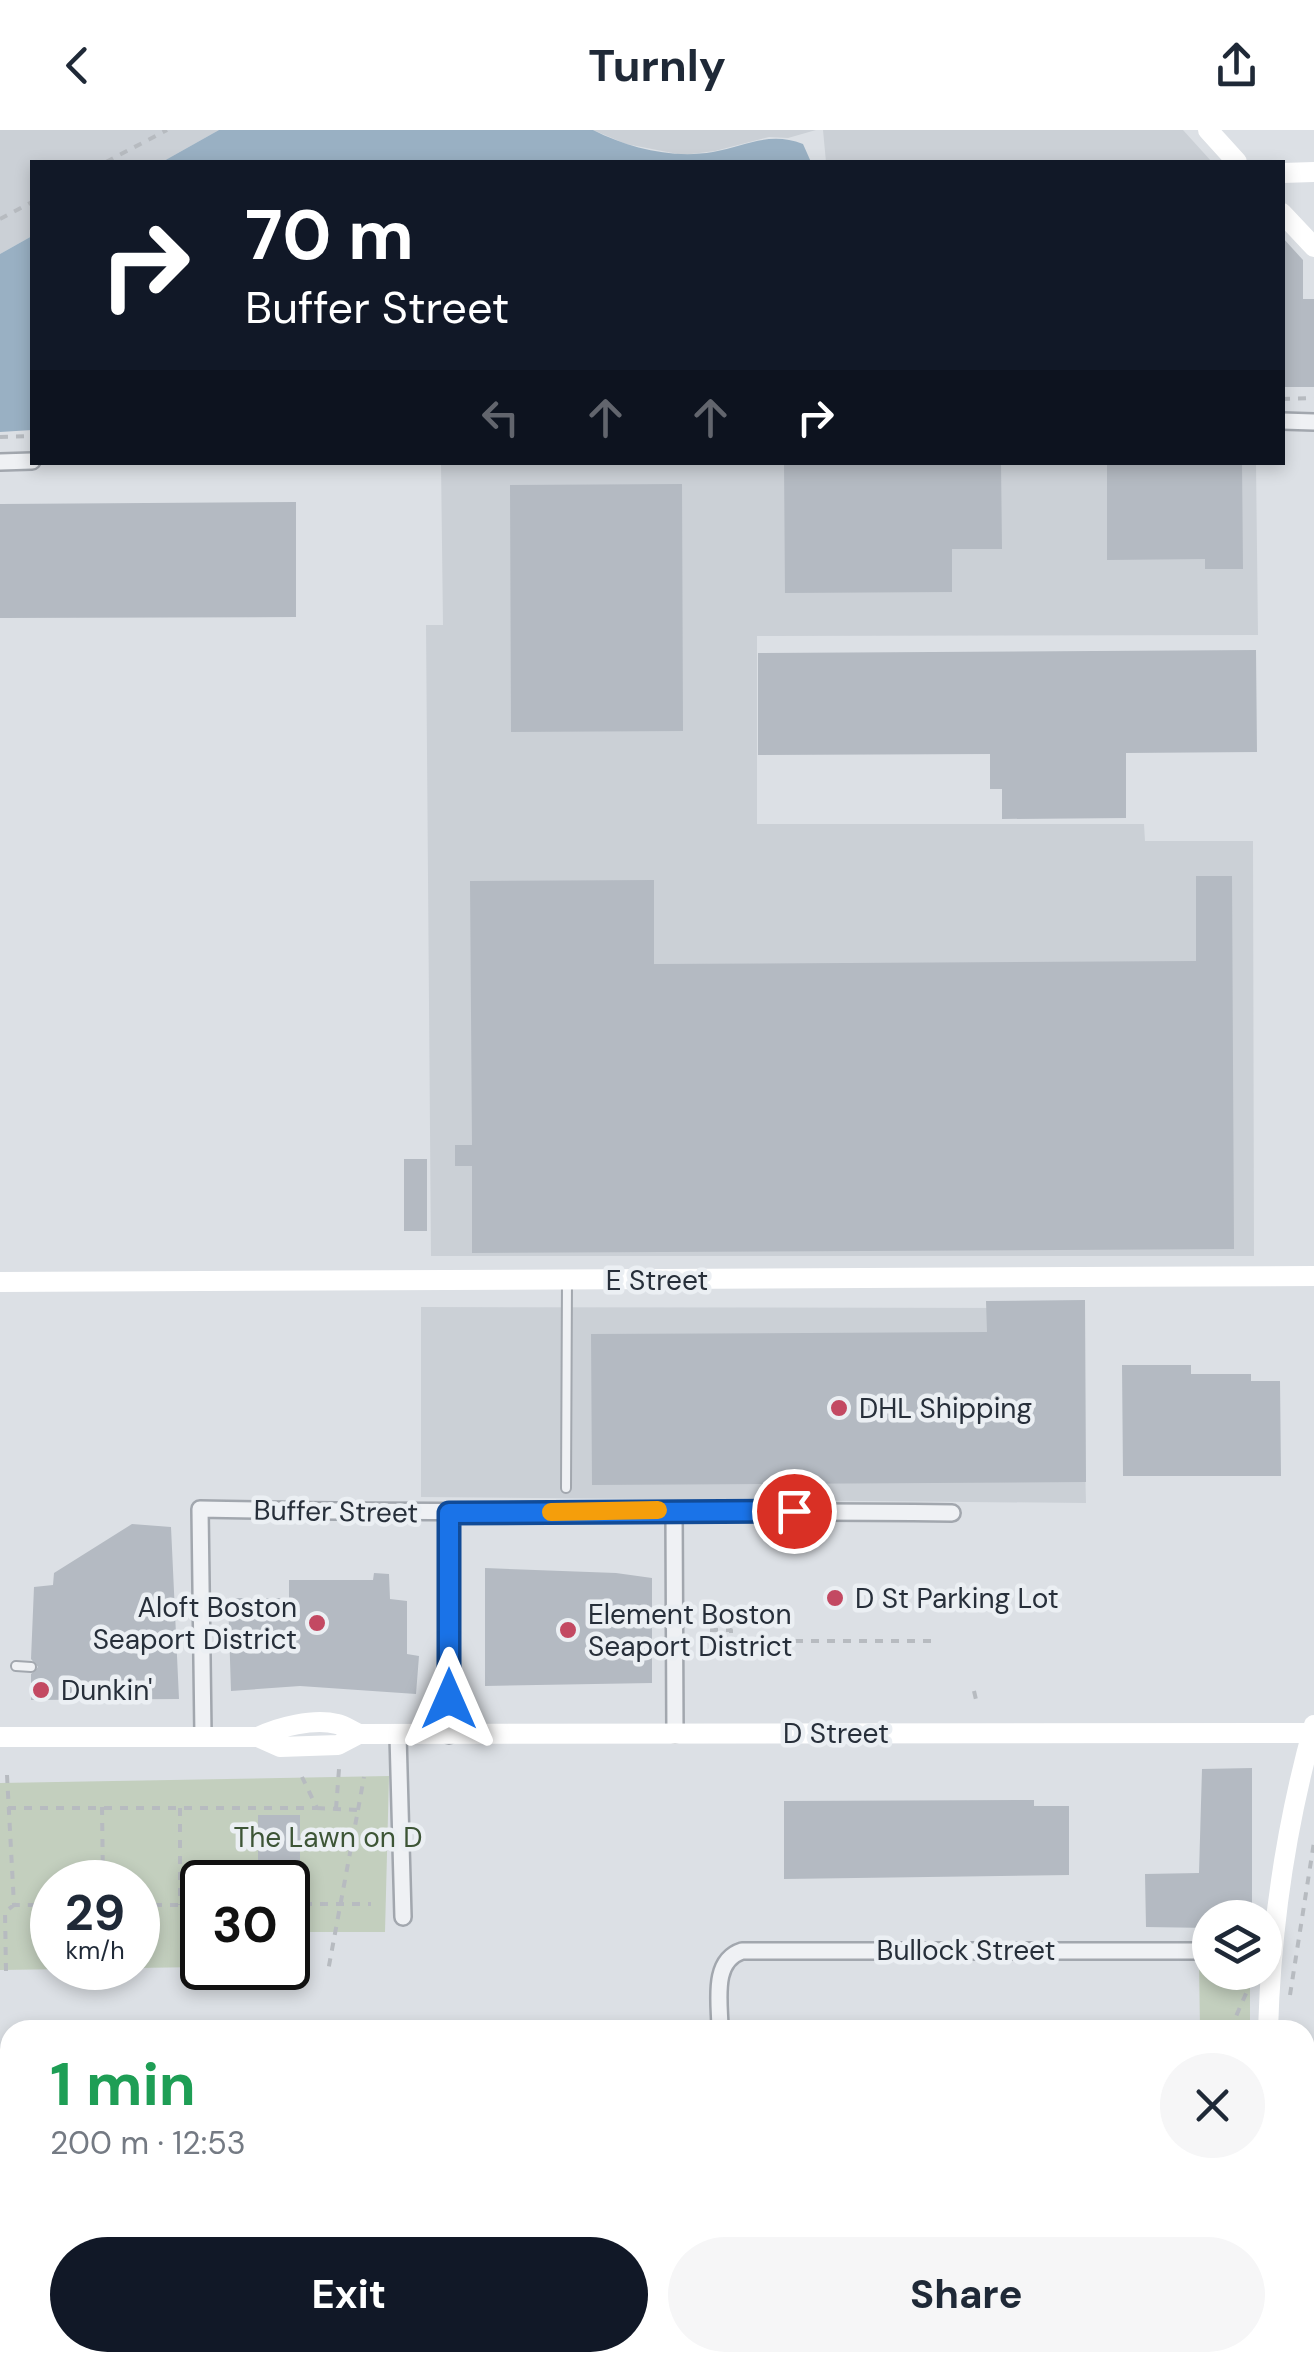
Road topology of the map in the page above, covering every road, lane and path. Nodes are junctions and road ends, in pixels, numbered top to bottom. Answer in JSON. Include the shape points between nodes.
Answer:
{"nodes":[{"id":1,"x":167,"y":130,"type":"edge"},
{"id":2,"x":1208,"y":130,"type":"edge"},
{"id":3,"x":110,"y":160,"type":"edge"},
{"id":4,"x":1235,"y":160,"type":"edge"},
{"id":5,"x":1314,"y":172,"type":"edge"},
{"id":6,"x":1285,"y":173,"type":"edge"},
{"id":7,"x":30,"y":203,"type":"edge"},
{"id":8,"x":1285,"y":216,"type":"edge"},
{"id":9,"x":0,"y":220,"type":"edge"},
{"id":10,"x":1314,"y":247,"type":"edge"},
{"id":11,"x":1314,"y":398,"type":"edge"},
{"id":12,"x":1285,"y":399,"type":"edge"},
{"id":13,"x":1285,"y":421,"type":"edge"},
{"id":14,"x":1314,"y":422,"type":"edge"},
{"id":15,"x":30,"y":436,"type":"edge"},
{"id":16,"x":0,"y":437,"type":"edge"},
{"id":17,"x":30,"y":461,"type":"edge"},
{"id":18,"x":0,"y":462,"type":"edge"},
{"id":19,"x":1314,"y":1276,"type":"edge"},
{"id":20,"x":567,"y":1280,"type":"junction"},
{"id":21,"x":0,"y":1282,"type":"edge"},
{"id":22,"x":566,"y":1488,"type":"dead end"},
{"id":23,"x":674,"y":1510,"type":"junction"},
{"id":24,"x":449,"y":1513,"type":"junction"},
{"id":25,"x":952,"y":1513,"type":"dead end"},
{"id":26,"x":710,"y":1630,"type":"dead end"},
{"id":27,"x":937,"y":1641,"type":"dead end"},
{"id":28,"x":16,"y":1666,"type":"dead end"},
{"id":29,"x":31,"y":1666,"type":"dead end"},
{"id":30,"x":974,"y":1692,"type":"dead end"},
{"id":31,"x":977,"y":1704,"type":"dead end"},
{"id":32,"x":1313,"y":1730,"type":"edge"},
{"id":33,"x":398,"y":1734,"type":"junction"},
{"id":34,"x":449,"y":1734,"type":"junction"},
{"id":35,"x":674,"y":1734,"type":"junction"},
{"id":36,"x":203,"y":1735,"type":"junction"},
{"id":37,"x":0,"y":1737,"type":"edge"},
{"id":38,"x":338,"y":1769,"type":"dead end"},
{"id":39,"x":6,"y":1775,"type":"dead end"},
{"id":40,"x":302,"y":1777,"type":"dead end"},
{"id":41,"x":364,"y":1777,"type":"dead end"},
{"id":42,"x":8,"y":1808,"type":"junction"},
{"id":43,"x":102,"y":1808,"type":"junction"},
{"id":44,"x":180,"y":1808,"type":"junction"},
{"id":45,"x":316,"y":1808,"type":"junction"},
{"id":46,"x":336,"y":1809,"type":"junction"},
{"id":47,"x":358,"y":1810,"type":"junction"},
{"id":48,"x":1314,"y":1842,"type":"edge"},
{"id":49,"x":103,"y":1860,"type":"edge"},
{"id":50,"x":180,"y":1860,"type":"edge"},
{"id":51,"x":1278,"y":1900,"type":"edge"},
{"id":52,"x":310,"y":1904,"type":"edge"},
{"id":53,"x":340,"y":1904,"type":"junction"},
{"id":54,"x":371,"y":1904,"type":"dead end"},
{"id":55,"x":14,"y":1905,"type":"junction"},
{"id":56,"x":30,"y":1905,"type":"edge"},
{"id":57,"x":160,"y":1905,"type":"edge"},
{"id":58,"x":180,"y":1905,"type":"edge"},
{"id":59,"x":403,"y":1917,"type":"dead end"},
{"id":60,"x":1192,"y":1950,"type":"edge"},
{"id":61,"x":6,"y":1970,"type":"dead end"},
{"id":62,"x":328,"y":1971,"type":"dead end"},
{"id":63,"x":1247,"y":1990,"type":"edge"},
{"id":64,"x":1268,"y":1990,"type":"edge"},
{"id":65,"x":1290,"y":2002,"type":"dead end"},
{"id":66,"x":720,"y":2020,"type":"edge"},
{"id":67,"x":1234,"y":2020,"type":"edge"},
{"id":68,"x":1268,"y":2020,"type":"edge"}],
"edges":[{"from":1,"to":3,"type":"path"},
{"from":2,"to":4,"type":"street"},
{"from":5,"to":6,"type":"street"},
{"from":7,"to":9,"type":"path"},
{"from":8,"to":10,"type":"street"},
{"from":11,"to":12,"type":"path"},
{"from":13,"to":14,"type":"street"},
{"from":15,"to":16,"type":"path"},
{"from":17,"to":18,"type":"street"},
{"from":19,"to":20,"type":"street","name":"E Street"},
{"from":20,"to":21,"type":"street","name":"E Street"},
{"from":20,"to":22,"type":"lane"},
{"from":23,"to":24,"type":"street","name":"Buffer Street"},
{"from":23,"to":25,"type":"street","name":"Buffer Street"},
{"from":23,"to":35,"type":"street"},
{"from":24,"to":34,"type":"street"},
{"from":24,"to":36,"type":"street","name":"Buffer Street","via":[[200,1509]]},
{"from":26,"to":27,"type":"path","via":[[731,1630],[731,1641]]},
{"from":28,"to":29,"type":"lane"},
{"from":30,"to":31,"type":"path"},
{"from":32,"to":35,"type":"street","name":"D Street"},
{"from":32,"to":51,"type":"street"},
{"from":33,"to":34,"type":"street","name":"D Street"},
{"from":33,"to":36,"type":"street","name":"D Street","via":[[359,1734],[328,1723],[279,1726],[258,1737]]},
{"from":33,"to":59,"type":"street"},
{"from":34,"to":35,"type":"street","name":"D Street"},
{"from":36,"to":37,"type":"street","name":"D Street"},
{"from":38,"to":46,"type":"path"},
{"from":39,"to":42,"type":"path"},
{"from":40,"to":45,"type":"path"},
{"from":41,"to":47,"type":"path"},
{"from":42,"to":43,"type":"path"},
{"from":42,"to":55,"type":"path"},
{"from":43,"to":44,"type":"path"},
{"from":43,"to":49,"type":"path"},
{"from":44,"to":45,"type":"path"},
{"from":44,"to":50,"type":"path"},
{"from":45,"to":46,"type":"path"},
{"from":46,"to":47,"type":"path"},
{"from":47,"to":53,"type":"path"},
{"from":48,"to":65,"type":"path"},
{"from":52,"to":53,"type":"path"},
{"from":53,"to":54,"type":"path"},
{"from":53,"to":62,"type":"path"},
{"from":55,"to":56,"type":"path"},
{"from":55,"to":61,"type":"path","via":[[6,1912]]},
{"from":57,"to":58,"type":"path"},
{"from":60,"to":66,"type":"street","name":"Bullock Street","via":[[747,1950],[726,1960]]},
{"from":63,"to":67,"type":"path"},
{"from":64,"to":68,"type":"street"}]}
